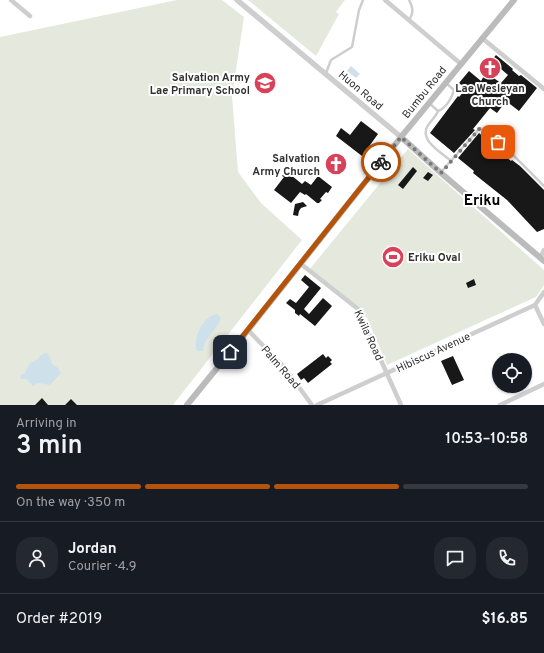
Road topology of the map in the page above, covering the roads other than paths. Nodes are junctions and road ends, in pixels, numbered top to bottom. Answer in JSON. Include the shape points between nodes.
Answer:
{"nodes":[{"id":1,"x":11,"y":0,"type":"edge"},
{"id":2,"x":237,"y":0,"type":"edge"},
{"id":3,"x":363,"y":0,"type":"edge"},
{"id":4,"x":385,"y":0,"type":"edge"},
{"id":5,"x":409,"y":0,"type":"edge"},
{"id":6,"x":514,"y":0,"type":"edge"},
{"id":7,"x":30,"y":16,"type":"dead end"},
{"id":8,"x":409,"y":20,"type":"junction"},
{"id":9,"x":482,"y":38,"type":"junction"},
{"id":10,"x":461,"y":64,"type":"junction"},
{"id":11,"x":326,"y":74,"type":"junction"},
{"id":12,"x":446,"y":82,"type":"junction"},
{"id":13,"x":544,"y":88,"type":"edge"},
{"id":14,"x":429,"y":103,"type":"junction"},
{"id":15,"x":438,"y":111,"type":"junction"},
{"id":16,"x":401,"y":137,"type":"junction"},
{"id":17,"x":451,"y":161,"type":"junction"},
{"id":18,"x":441,"y":173,"type":"junction"},
{"id":19,"x":544,"y":186,"type":"edge"},
{"id":20,"x":544,"y":250,"type":"edge"},
{"id":21,"x":542,"y":259,"type":"edge"},
{"id":22,"x":301,"y":264,"type":"junction"},
{"id":23,"x":544,"y":292,"type":"edge"},
{"id":24,"x":535,"y":305,"type":"junction"},
{"id":25,"x":544,"y":324,"type":"edge"},
{"id":26,"x":248,"y":330,"type":"junction"},
{"id":27,"x":387,"y":373,"type":"junction"},
{"id":28,"x":544,"y":384,"type":"edge"},
{"id":29,"x":187,"y":405,"type":"edge"},
{"id":30,"x":312,"y":405,"type":"edge"},
{"id":31,"x":317,"y":405,"type":"edge"},
{"id":32,"x":402,"y":405,"type":"edge"},
{"id":33,"x":500,"y":405,"type":"edge"}],
"edges":[{"from":1,"to":7,"type":"street"},
{"from":2,"to":11,"type":"street","name":"Huon Road"},
{"from":3,"to":11,"type":"lane","via":[[352,47],[331,60]]},
{"from":4,"to":8,"type":"street"},
{"from":5,"to":8,"type":"lane","via":[[413,14]]},
{"from":6,"to":9,"type":"main road","name":"Bumbu Road"},
{"from":8,"to":10,"type":"street"},
{"from":9,"to":10,"type":"main road","name":"Bumbu Road"},
{"from":9,"to":13,"type":"street"},
{"from":10,"to":12,"type":"main road","name":"Bumbu Road"},
{"from":11,"to":16,"type":"street","name":"Huon Road"},
{"from":12,"to":14,"type":"main road","name":"Bumbu Road"},
{"from":12,"to":15,"type":"lane","via":[[454,90],[452,98]]},
{"from":14,"to":15,"type":"lane"},
{"from":14,"to":16,"type":"main road","name":"Bumbu Road"},
{"from":15,"to":17,"type":"lane","via":[[427,125],[425,136]]},
{"from":16,"to":18,"type":"main road","name":"Huon Road"},
{"from":16,"to":22,"type":"main road","name":"Bumbu Road"},
{"from":17,"to":18,"type":"lane"},
{"from":17,"to":19,"type":"lane","via":[[480,128],[507,149]]},
{"from":18,"to":21,"type":"main road","name":"Huon Road"},
{"from":20,"to":21,"type":"street"},
{"from":22,"to":26,"type":"main road","name":"Bumbu Road"},
{"from":22,"to":27,"type":"street","name":"Kwila Road","via":[[358,309]]},
{"from":23,"to":24,"type":"street"},
{"from":24,"to":25,"type":"street"},
{"from":24,"to":27,"type":"street","name":"Hibiscus Avenue"},
{"from":26,"to":29,"type":"main road","name":"Bumbu Road"},
{"from":26,"to":30,"type":"street","name":"Palm Road","via":[[285,368]]},
{"from":27,"to":31,"type":"street","name":"Hibiscus Avenue"},
{"from":27,"to":32,"type":"street","name":"Kwila Road"},
{"from":28,"to":33,"type":"street"}]}
